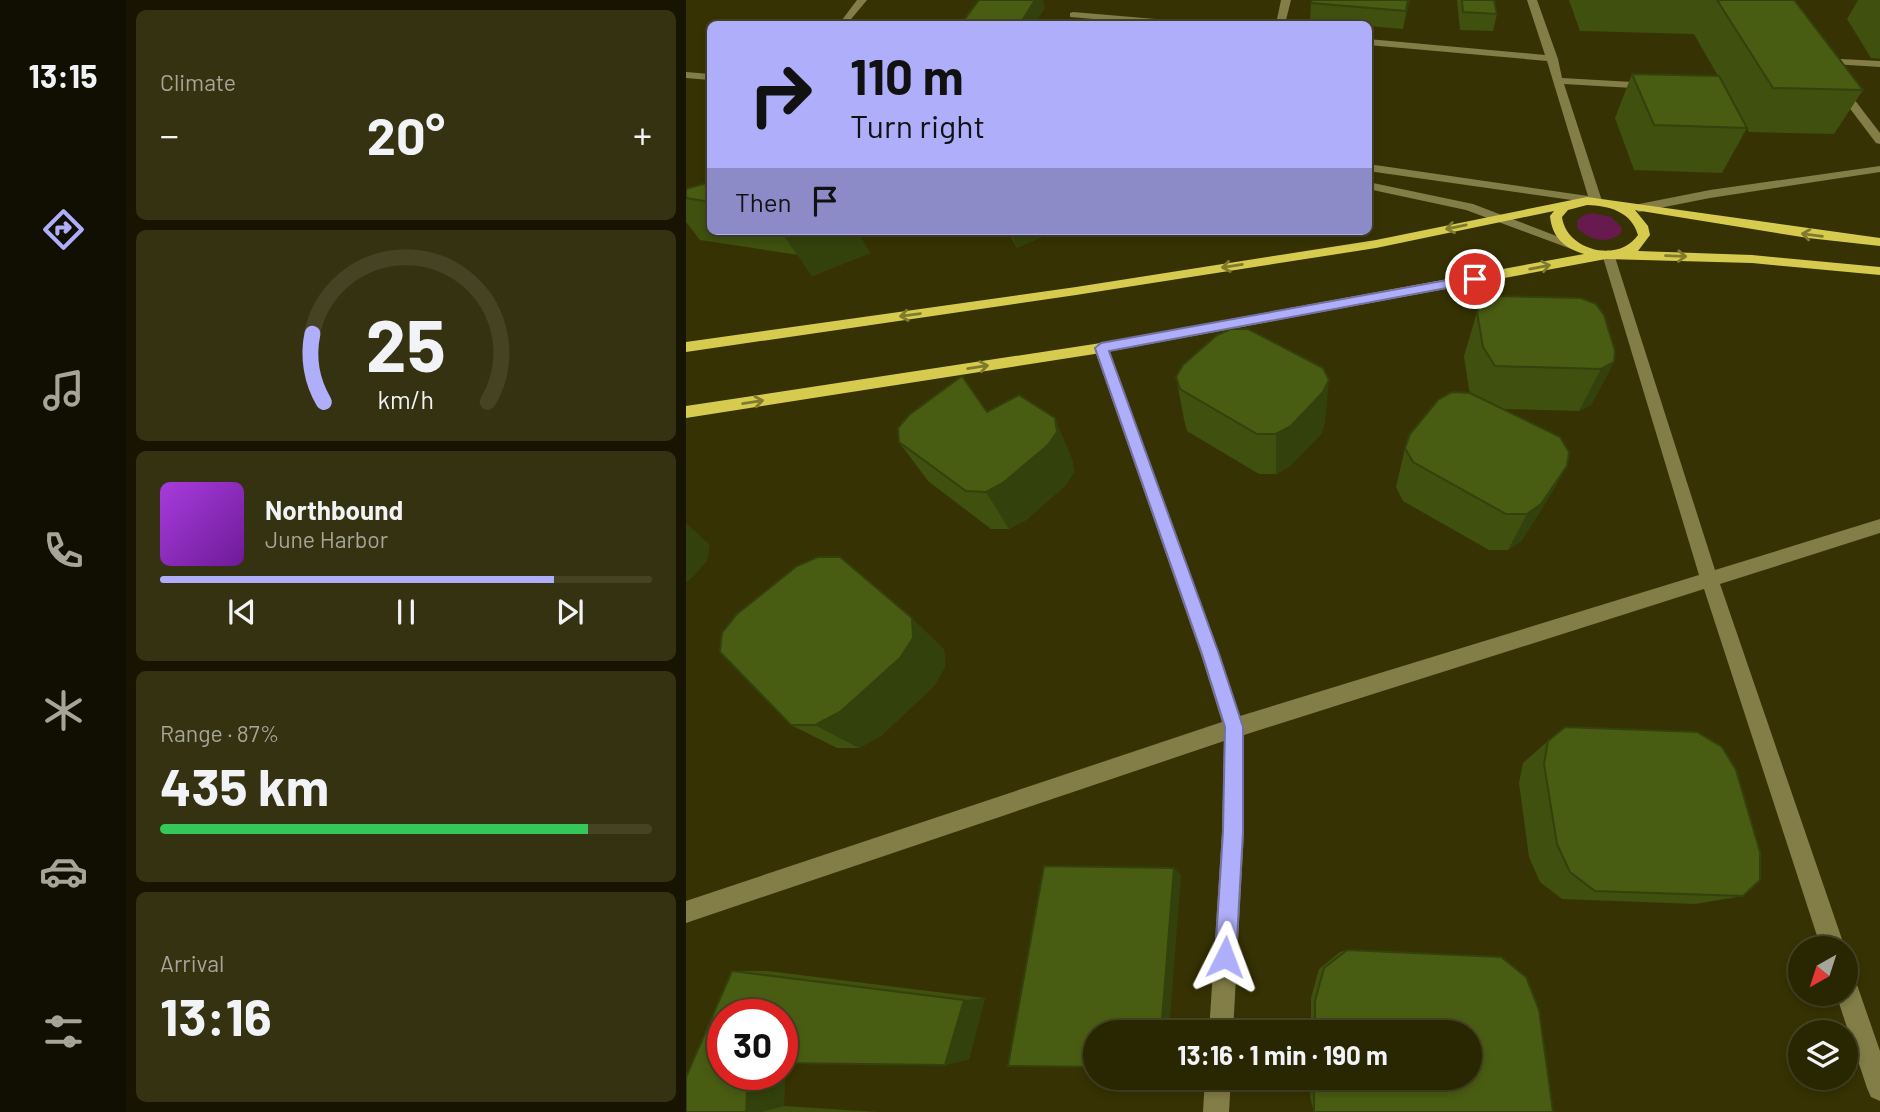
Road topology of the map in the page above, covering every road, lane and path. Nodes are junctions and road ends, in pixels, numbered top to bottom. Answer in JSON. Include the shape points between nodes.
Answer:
{"nodes":[{"id":1,"x":862,"y":0,"type":"edge"},
{"id":2,"x":1286,"y":0,"type":"edge"},
{"id":3,"x":1532,"y":0,"type":"edge"},
{"id":4,"x":1073,"y":16,"type":"edge"},
{"id":5,"x":845,"y":21,"type":"edge"},
{"id":6,"x":1139,"y":21,"type":"edge"},
{"id":7,"x":1281,"y":21,"type":"edge"},
{"id":8,"x":1372,"y":42,"type":"edge"},
{"id":9,"x":1812,"y":51,"type":"edge"},
{"id":10,"x":1553,"y":59,"type":"junction"},
{"id":11,"x":1821,"y":61,"type":"junction"},
{"id":12,"x":1880,"y":64,"type":"edge"},
{"id":13,"x":1828,"y":71,"type":"edge"},
{"id":14,"x":686,"y":75,"type":"edge"},
{"id":15,"x":707,"y":77,"type":"edge"},
{"id":16,"x":1559,"y":81,"type":"junction"},
{"id":17,"x":1836,"y":81,"type":"edge"},
{"id":18,"x":1668,"y":87,"type":"edge"},
{"id":19,"x":1880,"y":141,"type":"edge"},
{"id":20,"x":1372,"y":168,"type":"edge"},
{"id":21,"x":1880,"y":169,"type":"edge"},
{"id":22,"x":1372,"y":186,"type":"edge"},
{"id":23,"x":1601,"y":202,"type":"junction"},
{"id":24,"x":1571,"y":204,"type":"junction"},
{"id":25,"x":1639,"y":208,"type":"junction"},
{"id":26,"x":1496,"y":218,"type":"junction"},
{"id":27,"x":1880,"y":242,"type":"edge"},
{"id":28,"x":1579,"y":247,"type":"junction"},
{"id":29,"x":1608,"y":254,"type":"junction"},
{"id":30,"x":1880,"y":271,"type":"edge"},
{"id":31,"x":686,"y":347,"type":"edge"},
{"id":32,"x":1101,"y":348,"type":"junction"},
{"id":33,"x":686,"y":412,"type":"edge"},
{"id":34,"x":1880,"y":526,"type":"edge"},
{"id":35,"x":1710,"y":581,"type":"junction"},
{"id":36,"x":1234,"y":727,"type":"junction"},
{"id":37,"x":686,"y":912,"type":"edge"},
{"id":38,"x":1829,"y":936,"type":"edge"},
{"id":39,"x":1852,"y":1006,"type":"edge"},
{"id":40,"x":1222,"y":1020,"type":"edge"},
{"id":41,"x":1880,"y":1088,"type":"edge"},
{"id":42,"x":1217,"y":1090,"type":"edge"},
{"id":43,"x":1216,"y":1112,"type":"edge"}],
"edges":[{"from":1,"to":5,"type":"street"},
{"from":2,"to":7,"type":"street"},
{"from":3,"to":10,"type":"street"},
{"from":4,"to":6,"type":"street"},
{"from":8,"to":10,"type":"street"},
{"from":9,"to":11,"type":"street"},
{"from":10,"to":16,"type":"street"},
{"from":11,"to":12,"type":"street"},
{"from":11,"to":13,"type":"street"},
{"from":14,"to":15,"type":"street"},
{"from":16,"to":18,"type":"street"},
{"from":16,"to":23,"type":"street"},
{"from":17,"to":19,"type":"street"},
{"from":20,"to":23,"type":"street"},
{"from":21,"to":25,"type":"street"},
{"from":22,"to":26,"type":"street","via":[[1469,207]]},
{"from":23,"to":24,"type":"main road"},
{"from":23,"to":25,"type":"main road"},
{"from":23,"to":29,"type":"main road","via":[[1637,218],[1644,235],[1633,249]]},
{"from":24,"to":26,"type":"main road"},
{"from":24,"to":28,"type":"main road","via":[[1556,216],[1556,227]]},
{"from":27,"to":25,"type":"main road","one_way":true},
{"from":26,"to":28,"type":"street"},
{"from":26,"to":31,"type":"main road","one_way":true,"via":[[1348,248]]},
{"from":28,"to":29,"type":"main road"},
{"from":29,"to":30,"type":"main road","one_way":true,"via":[[1752,259]]},
{"from":32,"to":29,"type":"main road","one_way":true},
{"from":29,"to":35,"type":"street"},
{"from":33,"to":32,"type":"main road","one_way":true},
{"from":32,"to":36,"type":"street"},
{"from":34,"to":35,"type":"street"},
{"from":35,"to":36,"type":"street"},
{"from":35,"to":38,"type":"street"},
{"from":36,"to":37,"type":"street"},
{"from":36,"to":40,"type":"street"},
{"from":39,"to":41,"type":"street"},
{"from":42,"to":43,"type":"street"}]}
